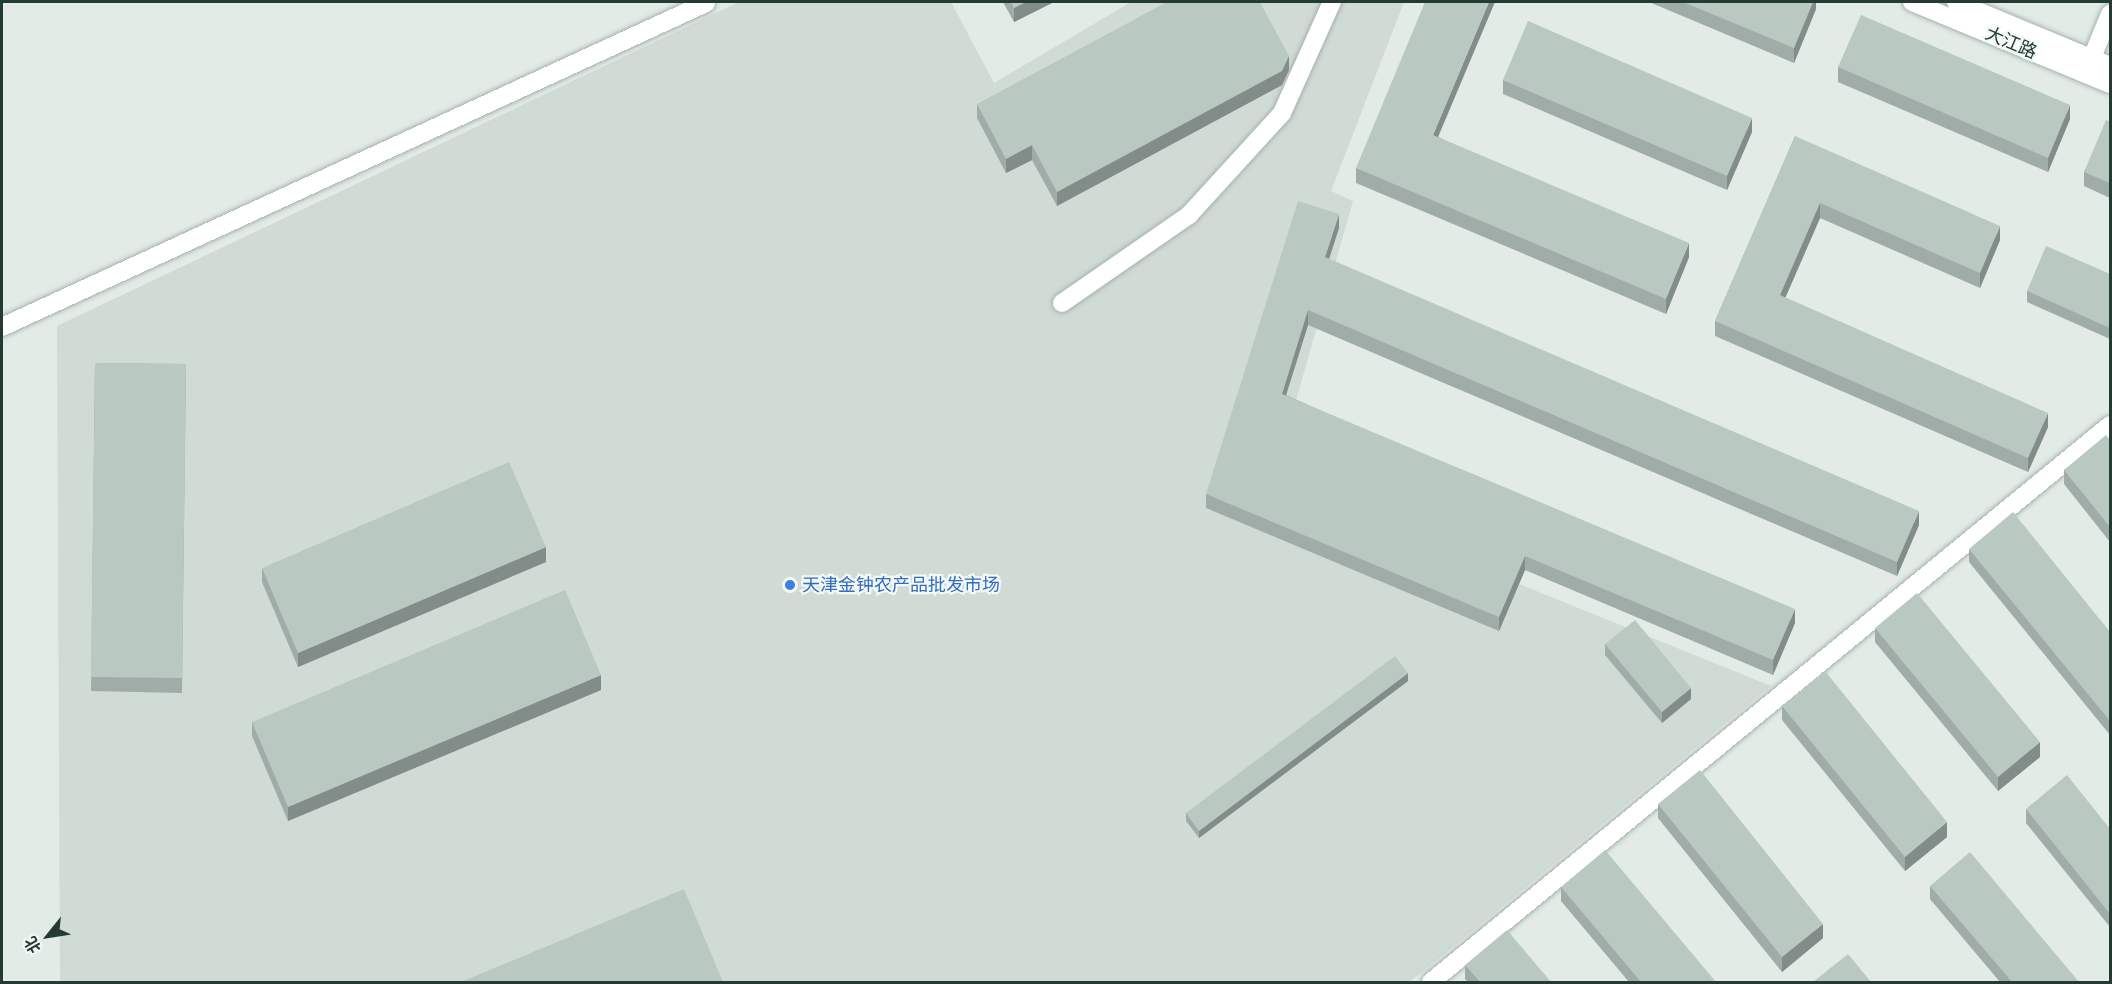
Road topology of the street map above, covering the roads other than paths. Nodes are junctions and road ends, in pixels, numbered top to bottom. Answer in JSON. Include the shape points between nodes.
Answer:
{"nodes":[{"id":1,"x":1332,"y":2,"type":"edge"},
{"id":2,"x":1912,"y":2,"type":"edge"},
{"id":3,"x":1956,"y":2,"type":"edge"},
{"id":4,"x":706,"y":3,"type":"dead end"},
{"id":5,"x":2110,"y":14,"type":"edge"},
{"id":6,"x":2089,"y":66,"type":"junction"},
{"id":7,"x":2110,"y":66,"type":"edge"},
{"id":8,"x":2110,"y":84,"type":"edge"},
{"id":9,"x":1062,"y":303,"type":"dead end"},
{"id":10,"x":2,"y":327,"type":"edge"},
{"id":11,"x":2110,"y":425,"type":"edge"},
{"id":12,"x":1431,"y":982,"type":"edge"}],
"edges":[{"from":1,"to":9,"type":"street","via":[[1282,112],[1189,215]]},
{"from":2,"to":6,"type":"street","name":"大江路"},
{"from":3,"to":6,"type":"street","name":"大江路"},
{"from":4,"to":10,"type":"street"},
{"from":5,"to":6,"type":"street"},
{"from":6,"to":7,"type":"street","name":"大江路"},
{"from":6,"to":8,"type":"street","name":"大江路"},
{"from":11,"to":12,"type":"street"}]}
